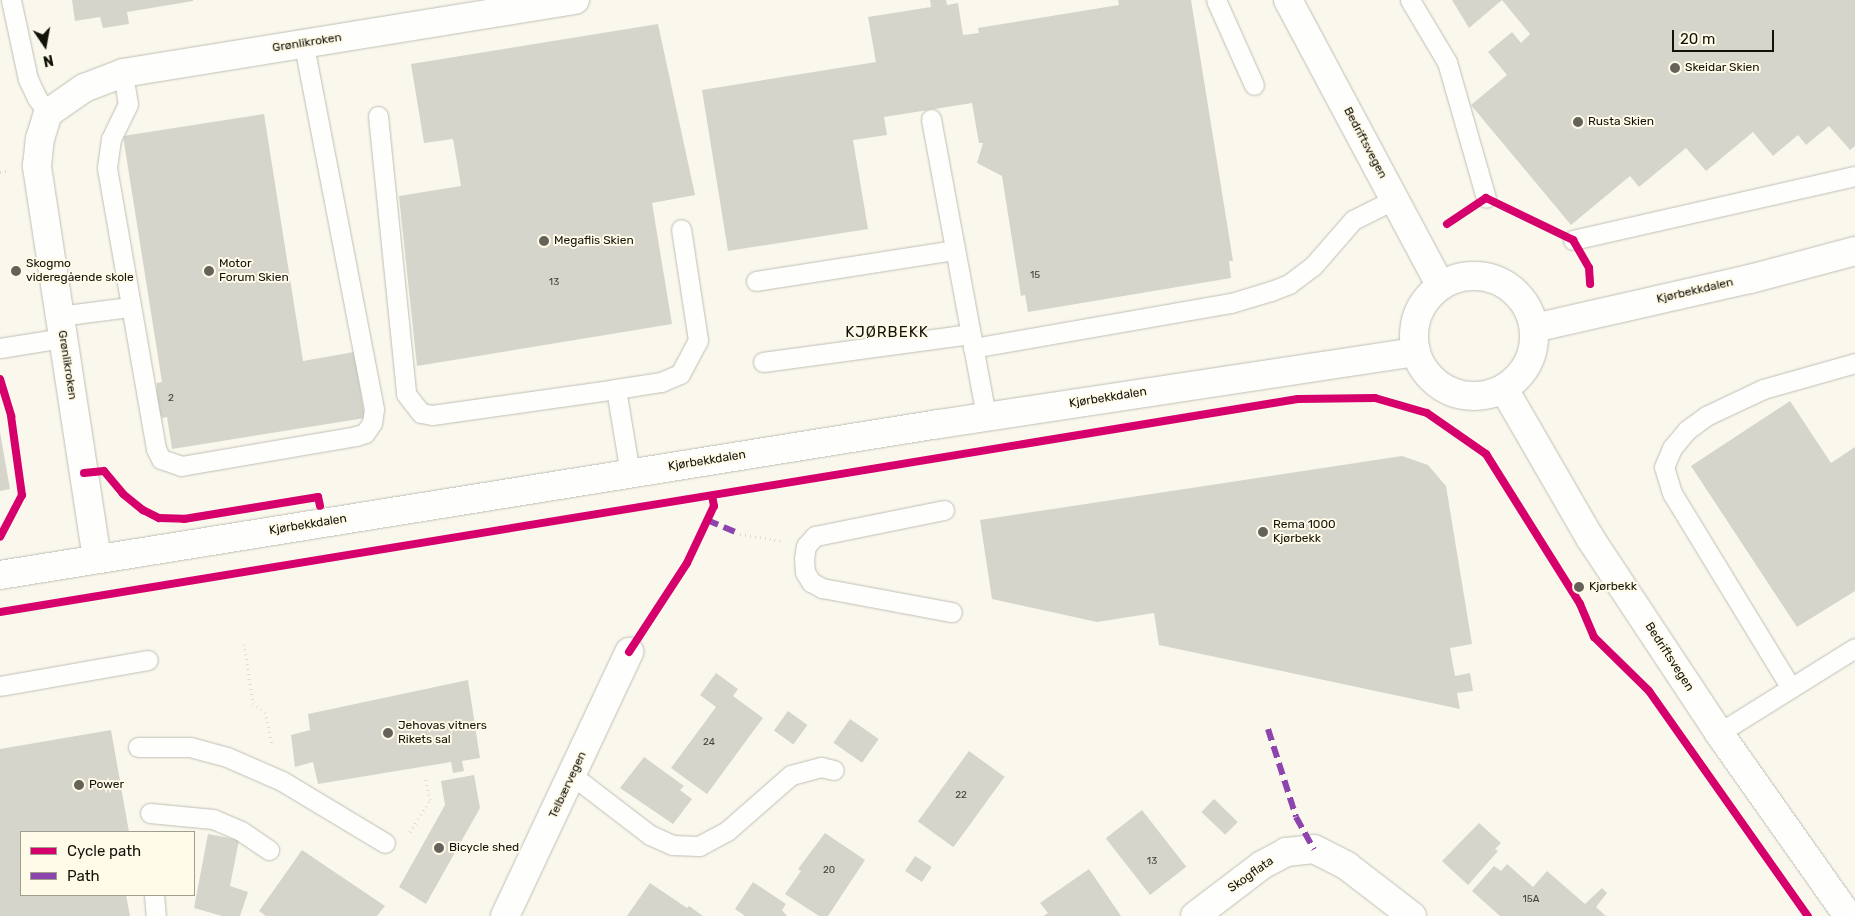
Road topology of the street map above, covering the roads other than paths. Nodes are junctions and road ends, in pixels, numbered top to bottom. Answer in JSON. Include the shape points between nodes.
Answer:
{"nodes":[{"id":1,"x":11,"y":0,"type":"edge"},
{"id":2,"x":574,"y":0,"type":"edge"},
{"id":3,"x":1216,"y":0,"type":"edge"},
{"id":4,"x":1288,"y":0,"type":"edge"},
{"id":5,"x":1410,"y":0,"type":"edge"},
{"id":6,"x":491,"y":7,"type":"edge"},
{"id":7,"x":304,"y":44,"type":"junction"},
{"id":8,"x":124,"y":73,"type":"junction"},
{"id":9,"x":1254,"y":85,"type":"dead end"},
{"id":10,"x":48,"y":113,"type":"junction"},
{"id":11,"x":378,"y":116,"type":"dead end"},
{"id":12,"x":931,"y":119,"type":"dead end"},
{"id":13,"x":1855,"y":176,"type":"edge"},
{"id":14,"x":1486,"y":198,"type":"dead end"},
{"id":15,"x":1395,"y":199,"type":"junction"},
{"id":16,"x":681,"y":229,"type":"dead end"},
{"id":17,"x":1573,"y":240,"type":"dead end"},
{"id":18,"x":954,"y":250,"type":"junction"},
{"id":19,"x":1855,"y":251,"type":"edge"},
{"id":20,"x":756,"y":281,"type":"dead end"},
{"id":21,"x":1441,"y":286,"type":"junction"},
{"id":22,"x":129,"y":307,"type":"junction"},
{"id":23,"x":61,"y":327,"type":"junction"},
{"id":24,"x":1534,"y":328,"type":"junction"},
{"id":25,"x":972,"y":342,"type":"junction"},
{"id":26,"x":0,"y":348,"type":"edge"},
{"id":27,"x":1416,"y":352,"type":"junction"},
{"id":28,"x":763,"y":362,"type":"dead end"},
{"id":29,"x":1855,"y":363,"type":"edge"},
{"id":30,"x":616,"y":389,"type":"junction"},
{"id":31,"x":1504,"y":389,"type":"junction"},
{"id":32,"x":986,"y":417,"type":"junction"},
{"id":33,"x":630,"y":474,"type":"junction"},
{"id":34,"x":944,"y":510,"type":"dead end"},
{"id":35,"x":98,"y":559,"type":"junction"},
{"id":36,"x":0,"y":575,"type":"edge"},
{"id":37,"x":952,"y":612,"type":"dead end"},
{"id":38,"x":1855,"y":648,"type":"edge"},
{"id":39,"x":630,"y":652,"type":"dead end"},
{"id":40,"x":148,"y":660,"type":"dead end"},
{"id":41,"x":0,"y":686,"type":"edge"},
{"id":42,"x":1791,"y":688,"type":"junction"},
{"id":43,"x":1719,"y":733,"type":"junction"},
{"id":44,"x":138,"y":747,"type":"dead end"},
{"id":45,"x":834,"y":770,"type":"dead end"},
{"id":46,"x":573,"y":776,"type":"junction"},
{"id":47,"x":150,"y":813,"type":"dead end"},
{"id":48,"x":385,"y":843,"type":"road end"},
{"id":49,"x":269,"y":850,"type":"dead end"},
{"id":50,"x":154,"y":896,"type":"edge"},
{"id":51,"x":156,"y":916,"type":"edge"},
{"id":52,"x":505,"y":916,"type":"edge"},
{"id":53,"x":1195,"y":916,"type":"edge"},
{"id":54,"x":1412,"y":916,"type":"edge"},
{"id":55,"x":1848,"y":916,"type":"edge"}],
"edges":[{"from":1,"to":10,"type":"lane","via":[[28,79]]},
{"from":2,"to":6,"type":"street","name":"Grønlikroken"},
{"from":3,"to":9,"type":"lane"},
{"from":4,"to":15,"type":"street","name":"Bedriftsvegen"},
{"from":5,"to":14,"type":"lane","via":[[1447,62]]},
{"from":6,"to":7,"type":"street","name":"Grønlikroken"},
{"from":7,"to":8,"type":"street","name":"Grønlikroken"},
{"from":7,"to":22,"type":"lane","via":[[374,409],[372,423],[365,433],[356,436],[181,466],[169,464],[161,459],[156,449]]},
{"from":8,"to":10,"type":"street","name":"Grønlikroken","via":[[84,88]]},
{"from":8,"to":22,"type":"lane","via":[[128,104],[111,139],[108,168]]},
{"from":10,"to":23,"type":"street","name":"Grønlikroken","via":[[40,139],[37,166]]},
{"from":11,"to":30,"type":"lane","via":[[406,394],[412,405],[420,413],[432,414]]},
{"from":12,"to":18,"type":"lane"},
{"from":13,"to":17,"type":"lane"},
{"from":15,"to":21,"type":"street","name":"Bedriftsvegen"},
{"from":15,"to":25,"type":"lane","via":[[1354,220],[1313,266],[1289,284],[1271,291],[1231,303]]},
{"from":16,"to":30,"type":"lane","via":[[698,340],[680,374],[661,382]]},
{"from":18,"to":20,"type":"lane"},
{"from":18,"to":25,"type":"lane"},
{"from":19,"to":24,"type":"street","name":"Kjørbekkdalen","via":[[1750,279]]},
{"from":21,"to":24,"type":"street","via":[[1460,278],[1480,276],[1499,282],[1516,293],[1528,309]]},
{"from":21,"to":27,"type":"street","via":[[1427,299],[1418,314],[1414,333]]},
{"from":22,"to":23,"type":"lane"},
{"from":23,"to":26,"type":"lane"},
{"from":23,"to":35,"type":"street","name":"Grønlikroken"},
{"from":24,"to":31,"type":"street","via":[[1533,352],[1522,373]]},
{"from":25,"to":28,"type":"lane"},
{"from":25,"to":32,"type":"lane"},
{"from":27,"to":31,"type":"street","via":[[1425,372],[1441,387],[1469,396],[1484,396]]},
{"from":27,"to":32,"type":"street","name":"Kjørbekkdalen"},
{"from":29,"to":42,"type":"lane","via":[[1763,389],[1706,416],[1687,430],[1672,448],[1664,467],[1672,493]]},
{"from":30,"to":33,"type":"lane"},
{"from":31,"to":43,"type":"street","name":"Bedriftsvegen","via":[[1590,538]]},
{"from":32,"to":33,"type":"street","name":"Kjørbekkdalen"},
{"from":33,"to":35,"type":"street","name":"Kjørbekkdalen"},
{"from":34,"to":37,"type":"lane","via":[[815,536],[806,546],[805,572],[811,582],[822,588]]},
{"from":35,"to":36,"type":"street","name":"Kjørbekkdalen"},
{"from":38,"to":42,"type":"lane"},
{"from":39,"to":46,"type":"street","name":"Telbærvegen"},
{"from":40,"to":41,"type":"lane"},
{"from":42,"to":43,"type":"lane"},
{"from":43,"to":55,"type":"street","name":"Bedriftsvegen"},
{"from":44,"to":48,"type":"lane","via":[[190,748],[227,756],[282,781]]},
{"from":45,"to":46,"type":"lane","via":[[821,767],[791,775],[727,831],[699,846],[672,845],[650,835]]},
{"from":46,"to":52,"type":"street","name":"Telbærvegen"},
{"from":47,"to":49,"type":"lane","via":[[213,819],[241,831]]},
{"from":50,"to":51,"type":"lane"},
{"from":53,"to":54,"type":"street","name":"Skogflata","via":[[1262,865],[1286,852],[1314,849],[1347,866]]}]}
